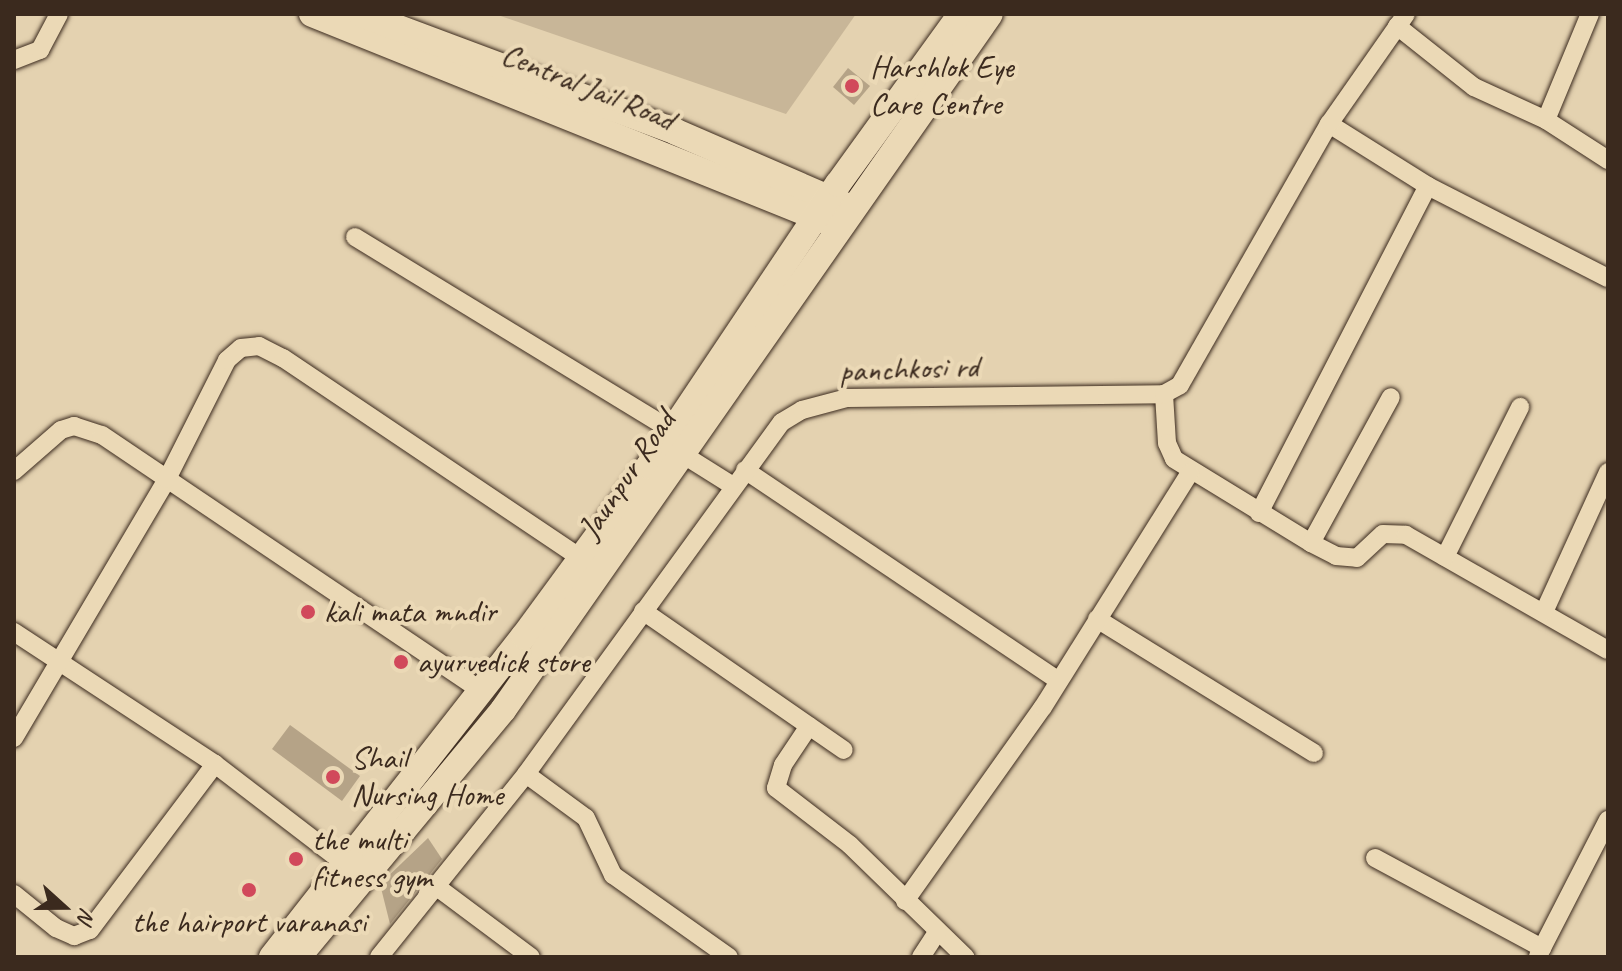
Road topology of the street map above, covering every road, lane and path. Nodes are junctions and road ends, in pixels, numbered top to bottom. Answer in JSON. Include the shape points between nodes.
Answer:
{"nodes":[{"id":1,"x":59,"y":14,"type":"edge"},
{"id":2,"x":312,"y":14,"type":"edge"},
{"id":3,"x":361,"y":14,"type":"edge"},
{"id":4,"x":961,"y":14,"type":"edge"},
{"id":5,"x":990,"y":14,"type":"edge"},
{"id":6,"x":1590,"y":14,"type":"edge"},
{"id":7,"x":1402,"y":20,"type":"edge"},
{"id":8,"x":440,"y":54,"type":"junction"},
{"id":9,"x":14,"y":60,"type":"edge"},
{"id":10,"x":1546,"y":120,"type":"junction"},
{"id":11,"x":1329,"y":124,"type":"junction"},
{"id":12,"x":1608,"y":160,"type":"edge"},
{"id":13,"x":1428,"y":186,"type":"junction"},
{"id":14,"x":834,"y":212,"type":"junction"},
{"id":15,"x":355,"y":237,"type":"dead end"},
{"id":16,"x":1608,"y":278,"type":"edge"},
{"id":17,"x":1164,"y":394,"type":"junction"},
{"id":18,"x":1391,"y":397,"type":"dead end"},
{"id":19,"x":1520,"y":407,"type":"dead end"},
{"id":20,"x":677,"y":442,"type":"junction"},
{"id":21,"x":745,"y":470,"type":"junction"},
{"id":22,"x":14,"y":471,"type":"edge"},
{"id":23,"x":1608,"y":472,"type":"edge"},
{"id":24,"x":1190,"y":473,"type":"junction"},
{"id":25,"x":167,"y":479,"type":"junction"},
{"id":26,"x":733,"y":486,"type":"junction"},
{"id":27,"x":1259,"y":513,"type":"junction"},
{"id":28,"x":1311,"y":543,"type":"junction"},
{"id":29,"x":1445,"y":557,"type":"junction"},
{"id":30,"x":581,"y":558,"type":"junction"},
{"id":31,"x":643,"y":611,"type":"junction"},
{"id":32,"x":1544,"y":612,"type":"junction"},
{"id":33,"x":1097,"y":619,"type":"junction"},
{"id":34,"x":14,"y":632,"type":"edge"},
{"id":35,"x":1608,"y":650,"type":"edge"},
{"id":36,"x":59,"y":659,"type":"junction"},
{"id":37,"x":1059,"y":681,"type":"junction"},
{"id":38,"x":481,"y":691,"type":"junction"},
{"id":39,"x":809,"y":726,"type":"junction"},
{"id":40,"x":14,"y":738,"type":"edge"},
{"id":41,"x":844,"y":750,"type":"dead end"},
{"id":42,"x":1314,"y":753,"type":"dead end"},
{"id":43,"x":215,"y":764,"type":"junction"},
{"id":44,"x":526,"y":774,"type":"junction"},
{"id":45,"x":1608,"y":820,"type":"edge"},
{"id":46,"x":1375,"y":858,"type":"dead end"},
{"id":47,"x":353,"y":870,"type":"junction"},
{"id":48,"x":437,"y":887,"type":"junction"},
{"id":49,"x":14,"y":894,"type":"edge"},
{"id":50,"x":905,"y":901,"type":"junction"},
{"id":51,"x":937,"y":932,"type":"junction"},
{"id":52,"x":1539,"y":952,"type":"edge"},
{"id":53,"x":272,"y":957,"type":"edge"},
{"id":54,"x":298,"y":957,"type":"edge"},
{"id":55,"x":379,"y":957,"type":"edge"},
{"id":56,"x":531,"y":957,"type":"edge"},
{"id":57,"x":729,"y":957,"type":"edge"},
{"id":58,"x":921,"y":957,"type":"edge"},
{"id":59,"x":965,"y":957,"type":"edge"}],
"edges":[{"from":1,"to":9,"type":"street","via":[[40,50]]},
{"from":2,"to":8,"type":"street","name":"Central Jail Road"},
{"from":3,"to":8,"type":"street"},
{"from":4,"to":14,"type":"street","name":"Jaunpur Road"},
{"from":5,"to":14,"type":"street","name":"Jaunpur Road"},
{"from":6,"to":10,"type":"street"},
{"from":7,"to":10,"type":"street","via":[[1490,97]]},
{"from":7,"to":11,"type":"street"},
{"from":8,"to":14,"type":"street","name":"Central Jail Road"},
{"from":10,"to":12,"type":"street"},
{"from":11,"to":13,"type":"street"},
{"from":11,"to":17,"type":"street","via":[[1193,367],[1180,385]]},
{"from":13,"to":16,"type":"street"},
{"from":13,"to":27,"type":"street"},
{"from":14,"to":20,"type":"street","name":"Jaunpur Road"},
{"from":15,"to":20,"type":"street"},
{"from":17,"to":21,"type":"street","name":"panchkosi rd","via":[[847,398],[802,410],[782,422]]},
{"from":17,"to":24,"type":"street","via":[[1167,443],[1174,459]]},
{"from":18,"to":28,"type":"street"},
{"from":19,"to":29,"type":"street"},
{"from":20,"to":26,"type":"street"},
{"from":20,"to":30,"type":"street","name":"Jaunpur Road"},
{"from":20,"to":47,"type":"street","name":"Jaunpur Road","via":[[503,710]]},
{"from":21,"to":26,"type":"street","name":"panchkosi rd"},
{"from":21,"to":37,"type":"street"},
{"from":22,"to":25,"type":"street","via":[[61,430],[74,426],[102,435]]},
{"from":23,"to":32,"type":"street"},
{"from":24,"to":27,"type":"street"},
{"from":24,"to":33,"type":"street"},
{"from":25,"to":30,"type":"street","via":[[227,360],[241,348],[259,346]]},
{"from":25,"to":36,"type":"street"},
{"from":25,"to":38,"type":"street"},
{"from":26,"to":31,"type":"street","name":"panchkosi rd"},
{"from":27,"to":28,"type":"street"},
{"from":28,"to":29,"type":"street","via":[[1336,556],[1357,558],[1393,531]]},
{"from":29,"to":32,"type":"street"},
{"from":30,"to":38,"type":"street","name":"Jaunpur Road"},
{"from":31,"to":39,"type":"street"},
{"from":31,"to":44,"type":"street","name":"panchkosi rd"},
{"from":32,"to":35,"type":"street"},
{"from":33,"to":37,"type":"street"},
{"from":33,"to":42,"type":"street"},
{"from":34,"to":36,"type":"street"},
{"from":36,"to":40,"type":"street"},
{"from":36,"to":43,"type":"street"},
{"from":37,"to":50,"type":"street"},
{"from":38,"to":47,"type":"street","name":"Jaunpur Road"},
{"from":39,"to":41,"type":"street"},
{"from":39,"to":50,"type":"street","via":[[783,765],[776,788],[850,845]]},
{"from":43,"to":47,"type":"street"},
{"from":43,"to":49,"type":"street","via":[[90,930],[74,936],[56,928]]},
{"from":44,"to":48,"type":"street","name":"panchkosi rd"},
{"from":44,"to":57,"type":"street","via":[[586,818],[613,875]]},
{"from":45,"to":52,"type":"street"},
{"from":46,"to":52,"type":"street"},
{"from":47,"to":53,"type":"street","name":"Jaunpur Road"},
{"from":47,"to":54,"type":"street","name":"Jaunpur Road"},
{"from":48,"to":55,"type":"street","name":"panchkosi rd"},
{"from":48,"to":56,"type":"street"},
{"from":50,"to":51,"type":"street"},
{"from":51,"to":58,"type":"street"},
{"from":51,"to":59,"type":"street"}]}
